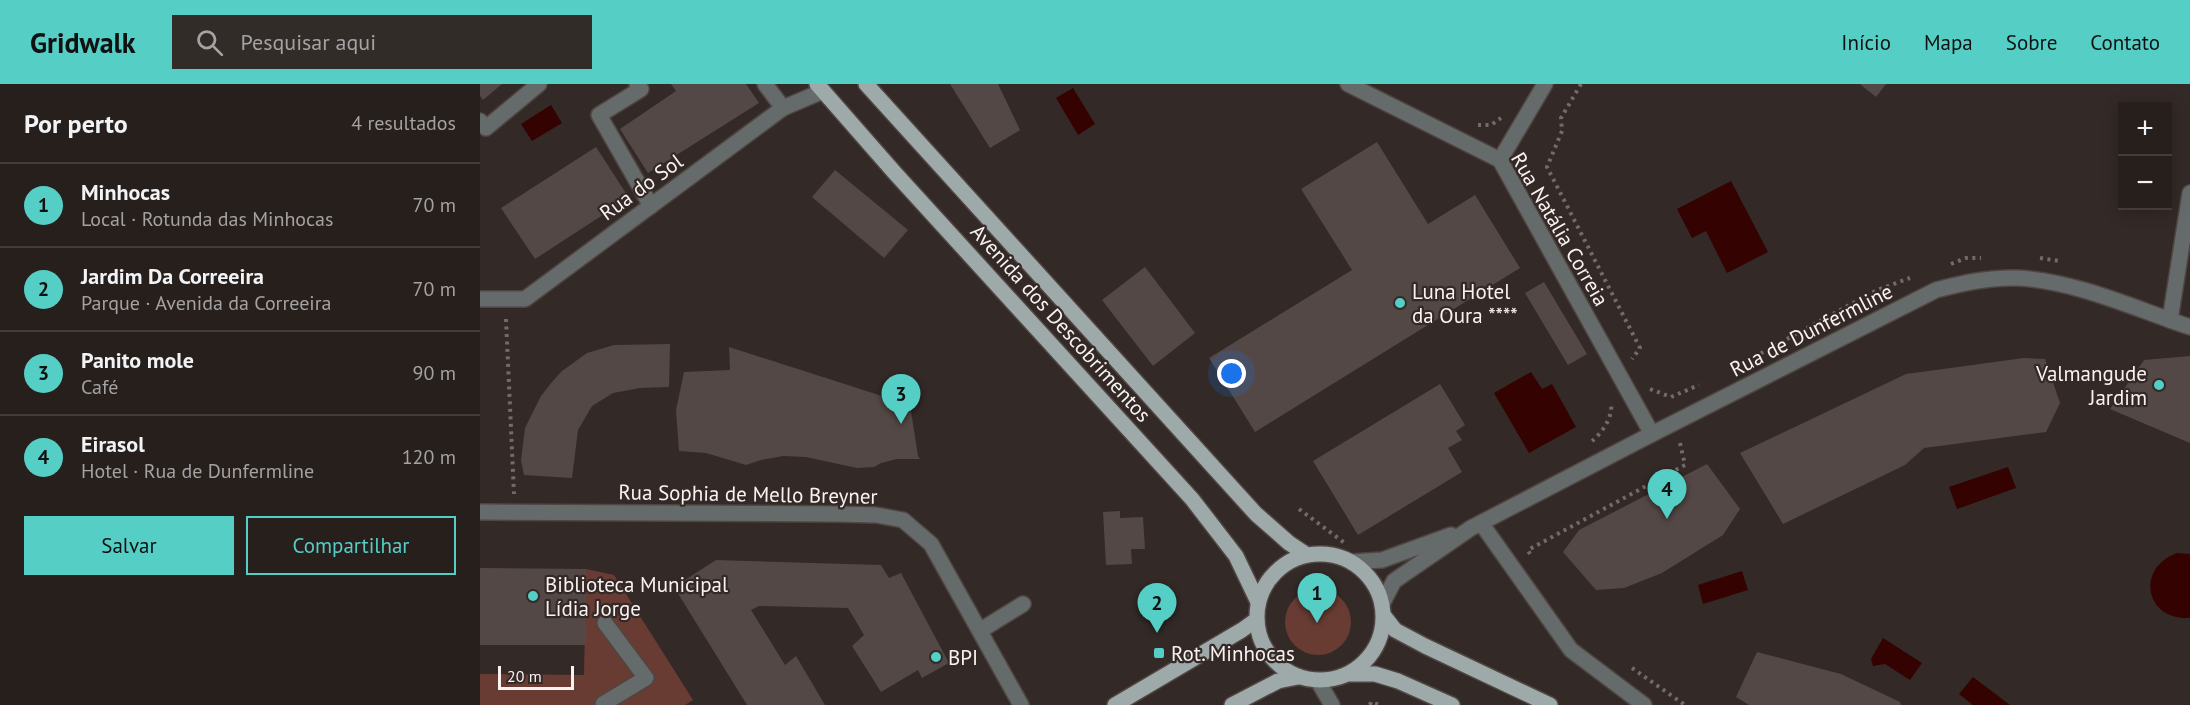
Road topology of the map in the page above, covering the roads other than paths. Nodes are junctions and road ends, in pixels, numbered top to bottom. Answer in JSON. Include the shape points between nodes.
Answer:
{"nodes":[{"id":1,"x":539,"y":84,"type":"edge"},
{"id":2,"x":637,"y":84,"type":"edge"},
{"id":3,"x":765,"y":84,"type":"edge"},
{"id":4,"x":867,"y":84,"type":"edge"},
{"id":5,"x":1348,"y":84,"type":"edge"},
{"id":6,"x":1545,"y":84,"type":"edge"},
{"id":7,"x":820,"y":88,"type":"edge"},
{"id":8,"x":878,"y":91,"type":"edge"},
{"id":9,"x":783,"y":108,"type":"junction"},
{"id":10,"x":480,"y":121,"type":"edge"},
{"id":11,"x":1500,"y":160,"type":"junction"},
{"id":12,"x":2190,"y":193,"type":"edge"},
{"id":13,"x":651,"y":206,"type":"junction"},
{"id":14,"x":480,"y":299,"type":"edge"},
{"id":15,"x":2170,"y":320,"type":"junction"},
{"id":16,"x":2190,"y":327,"type":"edge"},
{"id":17,"x":1652,"y":434,"type":"junction"},
{"id":18,"x":480,"y":512,"type":"edge"},
{"id":19,"x":1476,"y":526,"type":"junction"},
{"id":20,"x":1307,"y":555,"type":"junction"},
{"id":21,"x":1353,"y":556,"type":"junction"},
{"id":22,"x":1258,"y":602,"type":"junction"},
{"id":23,"x":1023,"y":604,"type":"dead end"},
{"id":24,"x":1383,"y":610,"type":"junction"},
{"id":25,"x":1256,"y":620,"type":"junction"},
{"id":26,"x":605,"y":623,"type":"dead end"},
{"id":27,"x":981,"y":630,"type":"junction"},
{"id":28,"x":1350,"y":674,"type":"junction"},
{"id":29,"x":1298,"y":677,"type":"junction"},
{"id":30,"x":1318,"y":681,"type":"junction"},
{"id":31,"x":604,"y":705,"type":"edge"},
{"id":32,"x":1021,"y":705,"type":"edge"},
{"id":33,"x":1115,"y":705,"type":"edge"},
{"id":34,"x":1232,"y":705,"type":"edge"},
{"id":35,"x":1332,"y":705,"type":"edge"},
{"id":36,"x":1452,"y":705,"type":"edge"},
{"id":37,"x":1550,"y":705,"type":"edge"},
{"id":38,"x":1644,"y":705,"type":"edge"}],
"edges":[{"from":1,"to":10,"type":"street","via":[[486,128]]},
{"from":2,"to":13,"type":"street","via":[[641,89],[599,114]]},
{"from":3,"to":9,"type":"street"},
{"from":4,"to":8,"type":"main road","name":"Avenida dos Descobrimentos"},
{"from":5,"to":11,"type":"street","name":"Rua Natália Correia"},
{"from":6,"to":11,"type":"street"},
{"from":7,"to":9,"type":"street","name":"Rua do Sol"},
{"from":7,"to":22,"type":"main road","name":"Avenida dos Descobrimentos","via":[[1192,499],[1236,556]]},
{"from":8,"to":20,"type":"main road","name":"Avenida dos Descobrimentos","via":[[1256,514]]},
{"from":9,"to":13,"type":"street","name":"Rua do Sol"},
{"from":11,"to":17,"type":"street","name":"Rua Natália Correia"},
{"from":12,"to":15,"type":"street"},
{"from":13,"to":14,"type":"street","name":"Rua do Sol","via":[[525,299]]},
{"from":15,"to":16,"type":"street","name":"Rua de Dunfermline"},
{"from":15,"to":17,"type":"street","name":"Rua de Dunfermline","via":[[2064,286],[2018,278],[1974,280],[1936,291]]},
{"from":17,"to":19,"type":"street","name":"Rua de Dunfermline"},
{"from":18,"to":27,"type":"street","name":"Rua Sophia de Mello Breyner","via":[[876,515],[903,520],[931,544]]},
{"from":19,"to":21,"type":"street","name":"Rua de Dunfermline","via":[[1382,560]]},
{"from":19,"to":24,"type":"street","name":"Rua de Dunfermline","via":[[1394,581]]},
{"from":19,"to":38,"type":"street","via":[[1571,650]]},
{"from":20,"to":21,"type":"main road"},
{"from":20,"to":22,"type":"main road","via":[[1275,571]]},
{"from":21,"to":24,"type":"main road","via":[[1376,587]]},
{"from":22,"to":25,"type":"main road"},
{"from":23,"to":27,"type":"street"},
{"from":24,"to":28,"type":"main road","via":[[1382,634],[1375,650]]},
{"from":24,"to":37,"type":"main road","via":[[1395,630]]},
{"from":25,"to":29,"type":"main road","via":[[1269,655]]},
{"from":25,"to":33,"type":"main road"},
{"from":26,"to":31,"type":"street","via":[[646,678]]},
{"from":27,"to":32,"type":"street","name":"Rua Sophia de Mello Breyner"},
{"from":28,"to":30,"type":"main road"},
{"from":28,"to":36,"type":"main road","via":[[1375,674]]},
{"from":29,"to":30,"type":"main road"},
{"from":29,"to":34,"type":"main road","via":[[1278,681]]},
{"from":30,"to":35,"type":"street"}]}
